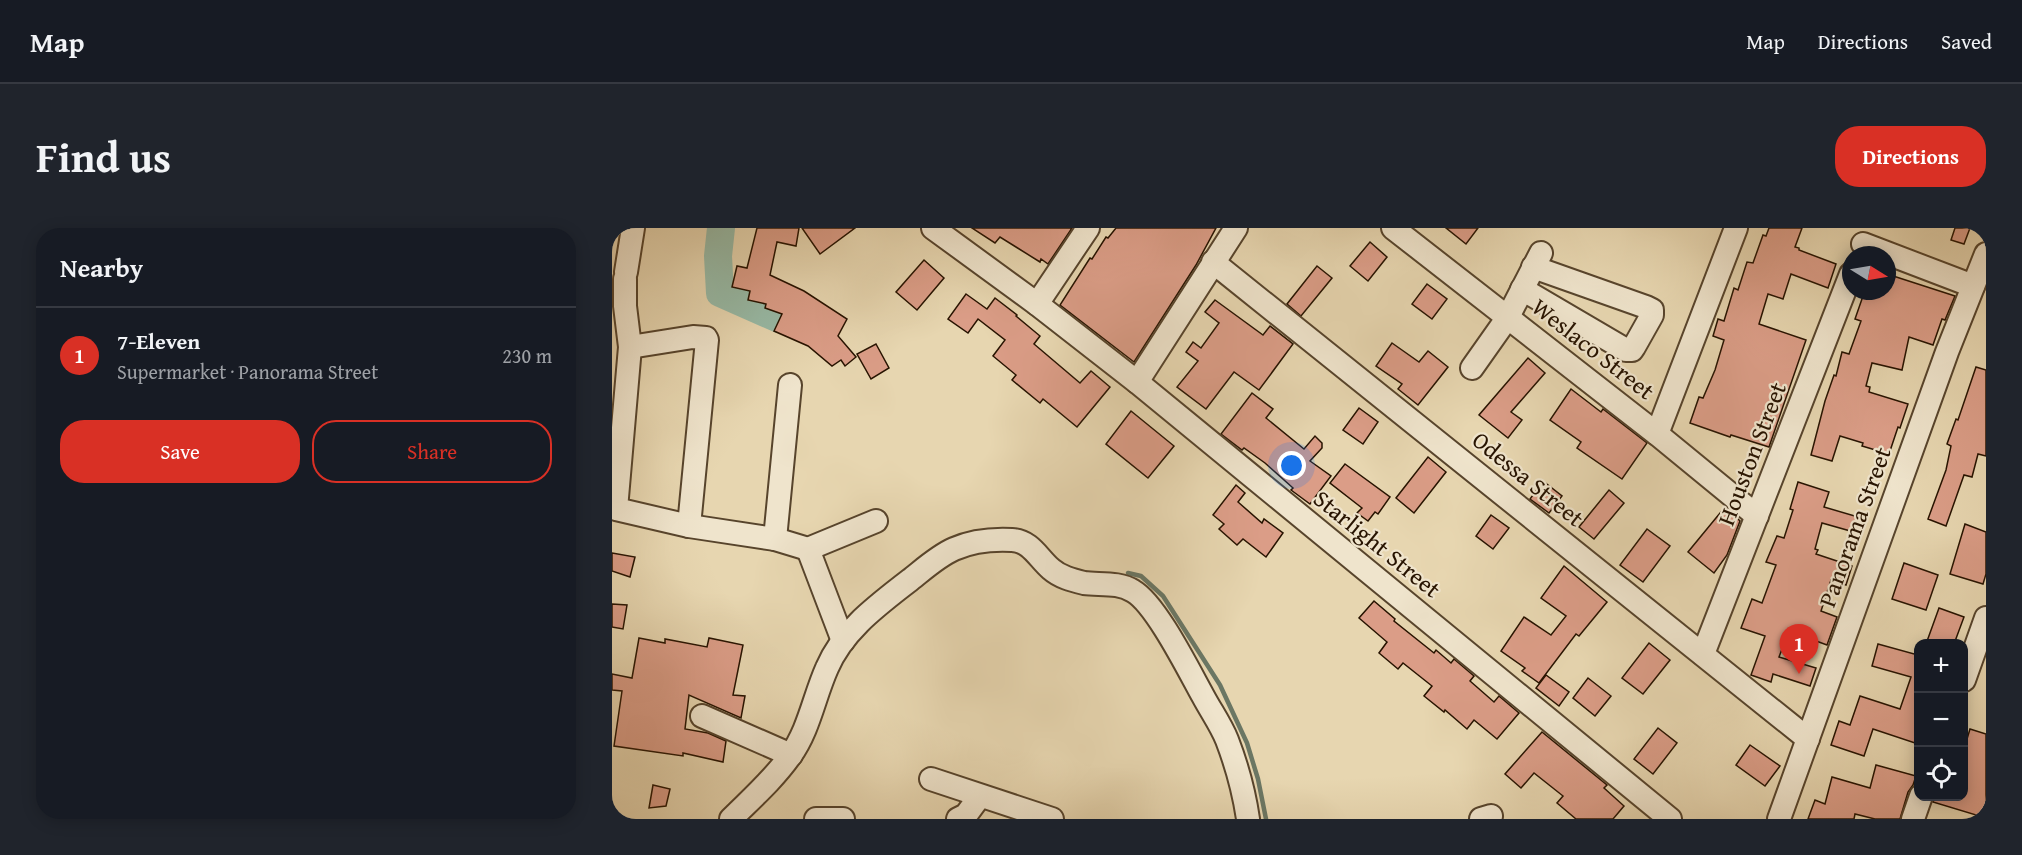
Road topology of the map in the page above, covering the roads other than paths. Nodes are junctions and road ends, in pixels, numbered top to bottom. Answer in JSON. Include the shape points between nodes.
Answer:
{"nodes":[{"id":1,"x":633,"y":228,"type":"edge"},
{"id":2,"x":1088,"y":228,"type":"edge"},
{"id":3,"x":1236,"y":228,"type":"edge"},
{"id":4,"x":1393,"y":228,"type":"edge"},
{"id":5,"x":1736,"y":228,"type":"edge"},
{"id":6,"x":938,"y":230,"type":"edge"},
{"id":7,"x":1863,"y":242,"type":"edge"},
{"id":8,"x":1986,"y":254,"type":"edge"},
{"id":9,"x":1213,"y":262,"type":"junction"},
{"id":10,"x":1973,"y":286,"type":"junction"},
{"id":11,"x":1522,"y":289,"type":"junction"},
{"id":12,"x":1842,"y":297,"type":"edge"},
{"id":13,"x":1037,"y":303,"type":"junction"},
{"id":14,"x":1508,"y":317,"type":"junction"},
{"id":15,"x":630,"y":348,"type":"junction"},
{"id":16,"x":1472,"y":368,"type":"dead end"},
{"id":17,"x":1137,"y":382,"type":"junction"},
{"id":18,"x":790,"y":385,"type":"dead end"},
{"id":19,"x":1657,"y":434,"type":"junction"},
{"id":20,"x":1757,"y":516,"type":"junction"},
{"id":21,"x":876,"y":521,"type":"dead end"},
{"id":22,"x":689,"y":526,"type":"junction"},
{"id":23,"x":775,"y":539,"type":"junction"},
{"id":24,"x":808,"y":549,"type":"junction"},
{"id":25,"x":1986,"y":618,"type":"edge"},
{"id":26,"x":843,"y":640,"type":"junction"},
{"id":27,"x":1703,"y":654,"type":"junction"},
{"id":28,"x":1968,"y":669,"type":"edge"},
{"id":29,"x":702,"y":716,"type":"dead end"},
{"id":30,"x":1808,"y":739,"type":"junction"},
{"id":31,"x":791,"y":755,"type":"junction"},
{"id":32,"x":931,"y":779,"type":"dead end"},
{"id":33,"x":980,"y":796,"type":"junction"},
{"id":34,"x":1919,"y":801,"type":"edge"},
{"id":35,"x":731,"y":819,"type":"edge"},
{"id":36,"x":816,"y":819,"type":"edge"},
{"id":37,"x":843,"y":819,"type":"edge"},
{"id":38,"x":958,"y":819,"type":"edge"},
{"id":39,"x":1052,"y":819,"type":"edge"},
{"id":40,"x":1248,"y":819,"type":"edge"},
{"id":41,"x":1670,"y":819,"type":"edge"},
{"id":42,"x":1779,"y":819,"type":"edge"},
{"id":43,"x":1913,"y":819,"type":"edge"}],
"edges":[{"from":1,"to":15,"type":"street","via":[[625,306]]},
{"from":2,"to":13,"type":"street"},
{"from":3,"to":9,"type":"street"},
{"from":4,"to":14,"type":"street","name":"Weslaco Street"},
{"from":5,"to":19,"type":"street"},
{"from":6,"to":13,"type":"street","name":"Starlight Street"},
{"from":7,"to":10,"type":"street"},
{"from":8,"to":10,"type":"street","name":"Panorama Street"},
{"from":9,"to":17,"type":"street"},
{"from":9,"to":27,"type":"street","name":"Odessa Street"},
{"from":10,"to":30,"type":"street","name":"Panorama Street"},
{"from":11,"to":11,"type":"street","via":[[1626,350],[1632,350],[1652,315],[1646,307],[1537,260]]},
{"from":11,"to":14,"type":"street"},
{"from":12,"to":20,"type":"street","name":"Houston Street"},
{"from":13,"to":17,"type":"street","name":"Starlight Street"},
{"from":14,"to":16,"type":"street"},
{"from":14,"to":19,"type":"street","name":"Weslaco Street"},
{"from":15,"to":22,"type":"street","via":[[615,507]]},
{"from":15,"to":22,"type":"street","via":[[693,337],[707,340]]},
{"from":17,"to":41,"type":"street","name":"Starlight Street"},
{"from":18,"to":23,"type":"street"},
{"from":19,"to":20,"type":"street","name":"Weslaco Street"},
{"from":20,"to":27,"type":"street","name":"Houston Street"},
{"from":21,"to":24,"type":"street"},
{"from":22,"to":23,"type":"street"},
{"from":23,"to":24,"type":"street"},
{"from":24,"to":26,"type":"street"},
{"from":25,"to":28,"type":"street"},
{"from":26,"to":31,"type":"street","via":[[826,668],[814,706]]},
{"from":26,"to":40,"type":"street","via":[[866,616],[940,556],[981,541],[1024,543],[1058,574],[1132,590],[1147,602],[1226,739]]},
{"from":27,"to":30,"type":"street","name":"Odessa Street"},
{"from":29,"to":31,"type":"street"},
{"from":30,"to":42,"type":"street","name":"Panorama Street"},
{"from":31,"to":35,"type":"street"},
{"from":32,"to":33,"type":"street"},
{"from":33,"to":38,"type":"street","via":[[966,815]]},
{"from":33,"to":39,"type":"street"},
{"from":34,"to":43,"type":"street"},
{"from":36,"to":37,"type":"street"}]}
